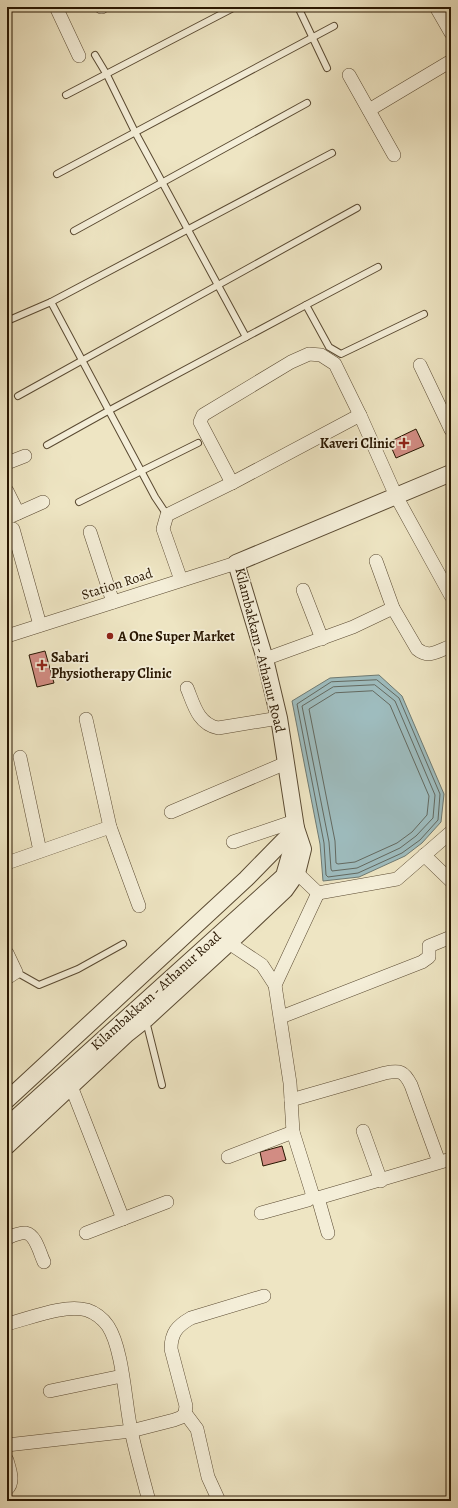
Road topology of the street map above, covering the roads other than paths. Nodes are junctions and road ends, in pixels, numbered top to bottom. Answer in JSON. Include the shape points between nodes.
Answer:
{"nodes":[{"id":1,"x":56,"y":7,"type":"edge"},
{"id":2,"x":235,"y":7,"type":"edge"},
{"id":3,"x":298,"y":7,"type":"edge"},
{"id":4,"x":436,"y":7,"type":"edge"},
{"id":5,"x":334,"y":26,"type":"dead end"},
{"id":6,"x":451,"y":33,"type":"edge"},
{"id":7,"x":312,"y":37,"type":"junction"},
{"id":8,"x":95,"y":55,"type":"dead end"},
{"id":9,"x":79,"y":56,"type":"dead end"},
{"id":10,"x":451,"y":61,"type":"edge"},
{"id":11,"x":327,"y":68,"type":"dead end"},
{"id":12,"x":106,"y":75,"type":"junction"},
{"id":13,"x":349,"y":75,"type":"dead end"},
{"id":14,"x":66,"y":96,"type":"dead end"},
{"id":15,"x":307,"y":103,"type":"dead end"},
{"id":16,"x":369,"y":110,"type":"junction"},
{"id":17,"x":136,"y":132,"type":"junction"},
{"id":18,"x":332,"y":153,"type":"dead end"},
{"id":19,"x":394,"y":155,"type":"dead end"},
{"id":20,"x":57,"y":174,"type":"dead end"},
{"id":21,"x":163,"y":182,"type":"junction"},
{"id":22,"x":357,"y":208,"type":"dead end"},
{"id":23,"x":188,"y":230,"type":"junction"},
{"id":24,"x":74,"y":231,"type":"dead end"},
{"id":25,"x":378,"y":267,"type":"dead end"},
{"id":26,"x":218,"y":285,"type":"junction"},
{"id":27,"x":51,"y":302,"type":"junction"},
{"id":28,"x":306,"y":304,"type":"junction"},
{"id":29,"x":424,"y":314,"type":"dead end"},
{"id":30,"x":7,"y":320,"type":"edge"},
{"id":31,"x":246,"y":337,"type":"junction"},
{"id":32,"x":82,"y":360,"type":"junction"},
{"id":33,"x":420,"y":365,"type":"dead end"},
{"id":34,"x":18,"y":396,"type":"dead end"},
{"id":35,"x":108,"y":410,"type":"junction"},
{"id":36,"x":360,"y":415,"type":"junction"},
{"id":37,"x":451,"y":430,"type":"edge"},
{"id":38,"x":198,"y":443,"type":"dead end"},
{"id":39,"x":47,"y":445,"type":"dead end"},
{"id":40,"x":25,"y":456,"type":"dead end"},
{"id":41,"x":7,"y":463,"type":"edge"},
{"id":42,"x":140,"y":470,"type":"junction"},
{"id":43,"x":451,"y":473,"type":"edge"},
{"id":44,"x":232,"y":483,"type":"junction"},
{"id":45,"x":7,"y":491,"type":"edge"},
{"id":46,"x":396,"y":496,"type":"junction"},
{"id":47,"x":43,"y":502,"type":"dead end"},
{"id":48,"x":79,"y":502,"type":"dead end"},
{"id":49,"x":167,"y":515,"type":"junction"},
{"id":50,"x":12,"y":520,"type":"edge"},
{"id":51,"x":90,"y":532,"type":"dead end"},
{"id":52,"x":376,"y":561,"type":"dead end"},
{"id":53,"x":236,"y":563,"type":"junction"},
{"id":54,"x":180,"y":580,"type":"junction"},
{"id":55,"x":303,"y":590,"type":"dead end"},
{"id":56,"x":451,"y":596,"type":"edge"},
{"id":57,"x":113,"y":602,"type":"junction"},
{"id":58,"x":393,"y":608,"type":"junction"},
{"id":59,"x":40,"y":625,"type":"junction"},
{"id":60,"x":7,"y":636,"type":"edge"},
{"id":61,"x":322,"y":639,"type":"junction"},
{"id":62,"x":451,"y":646,"type":"edge"},
{"id":63,"x":265,"y":659,"type":"junction"},
{"id":64,"x":187,"y":688,"type":"dead end"},
{"id":65,"x":279,"y":718,"type":"junction"},
{"id":66,"x":86,"y":719,"type":"dead end"},
{"id":67,"x":20,"y":757,"type":"dead end"},
{"id":68,"x":286,"y":763,"type":"junction"},
{"id":69,"x":171,"y":812,"type":"dead end"},
{"id":70,"x":295,"y":825,"type":"junction"},
{"id":71,"x":110,"y":827,"type":"junction"},
{"id":72,"x":451,"y":832,"type":"edge"},
{"id":73,"x":233,"y":842,"type":"dead end"},
{"id":74,"x":292,"y":848,"type":"junction"},
{"id":75,"x":40,"y":851,"type":"junction"},
{"id":76,"x":424,"y":855,"type":"junction"},
{"id":77,"x":7,"y":863,"type":"edge"},
{"id":78,"x":297,"y":873,"type":"junction"},
{"id":79,"x":451,"y":881,"type":"edge"},
{"id":80,"x":318,"y":893,"type":"junction"},
{"id":81,"x":139,"y":906,"type":"dead end"},
{"id":82,"x":451,"y":937,"type":"edge"},
{"id":83,"x":229,"y":943,"type":"junction"},
{"id":84,"x":123,"y":944,"type":"dead end"},
{"id":85,"x":7,"y":953,"type":"edge"},
{"id":86,"x":11,"y":975,"type":"edge"},
{"id":87,"x":275,"y":985,"type":"junction"},
{"id":88,"x":281,"y":1017,"type":"junction"},
{"id":89,"x":146,"y":1019,"type":"junction"},
{"id":90,"x":162,"y":1085,"type":"dead end"},
{"id":91,"x":71,"y":1086,"type":"junction"},
{"id":92,"x":7,"y":1100,"type":"edge"},
{"id":93,"x":291,"y":1100,"type":"junction"},
{"id":94,"x":7,"y":1108,"type":"edge"},
{"id":95,"x":7,"y":1126,"type":"edge"},
{"id":96,"x":363,"y":1131,"type":"dead end"},
{"id":97,"x":293,"y":1132,"type":"junction"},
{"id":98,"x":7,"y":1142,"type":"edge"},
{"id":99,"x":228,"y":1157,"type":"dead end"},
{"id":100,"x":445,"y":1161,"type":"edge"},
{"id":101,"x":381,"y":1181,"type":"junction"},
{"id":102,"x":316,"y":1197,"type":"junction"},
{"id":103,"x":167,"y":1202,"type":"dead end"},
{"id":104,"x":261,"y":1213,"type":"dead end"},
{"id":105,"x":123,"y":1219,"type":"junction"},
{"id":106,"x":86,"y":1233,"type":"dead end"},
{"id":107,"x":328,"y":1233,"type":"dead end"},
{"id":108,"x":7,"y":1238,"type":"edge"},
{"id":109,"x":44,"y":1262,"type":"dead end"},
{"id":110,"x":264,"y":1296,"type":"dead end"},
{"id":111,"x":7,"y":1324,"type":"edge"},
{"id":112,"x":122,"y":1376,"type":"junction"},
{"id":113,"x":50,"y":1391,"type":"dead end"},
{"id":114,"x":185,"y":1413,"type":"junction"},
{"id":115,"x":131,"y":1431,"type":"junction"},
{"id":116,"x":7,"y":1445,"type":"edge"},
{"id":117,"x":7,"y":1460,"type":"edge"},
{"id":118,"x":7,"y":1489,"type":"edge"},
{"id":119,"x":149,"y":1501,"type":"edge"},
{"id":120,"x":219,"y":1501,"type":"edge"}],
"edges":[{"from":1,"to":9,"type":"street"},
{"from":2,"to":12,"type":"lane"},
{"from":3,"to":7,"type":"lane"},
{"from":4,"to":6,"type":"street"},
{"from":5,"to":7,"type":"lane"},
{"from":7,"to":11,"type":"lane"},
{"from":7,"to":17,"type":"lane"},
{"from":8,"to":12,"type":"lane"},
{"from":10,"to":16,"type":"street"},
{"from":12,"to":14,"type":"lane"},
{"from":12,"to":17,"type":"lane"},
{"from":13,"to":16,"type":"street"},
{"from":15,"to":21,"type":"lane"},
{"from":16,"to":19,"type":"street"},
{"from":17,"to":20,"type":"lane"},
{"from":17,"to":21,"type":"lane"},
{"from":18,"to":23,"type":"lane"},
{"from":21,"to":23,"type":"lane"},
{"from":21,"to":24,"type":"lane"},
{"from":22,"to":26,"type":"lane"},
{"from":23,"to":26,"type":"lane"},
{"from":23,"to":27,"type":"lane"},
{"from":25,"to":28,"type":"lane"},
{"from":26,"to":31,"type":"lane"},
{"from":26,"to":32,"type":"lane"},
{"from":27,"to":30,"type":"lane"},
{"from":27,"to":32,"type":"lane"},
{"from":28,"to":29,"type":"lane","via":[[329,347],[342,354]]},
{"from":28,"to":31,"type":"lane"},
{"from":31,"to":35,"type":"lane"},
{"from":32,"to":34,"type":"lane"},
{"from":32,"to":35,"type":"lane"},
{"from":33,"to":37,"type":"street"},
{"from":35,"to":39,"type":"lane"},
{"from":35,"to":42,"type":"lane"},
{"from":36,"to":44,"type":"street"},
{"from":36,"to":44,"type":"street","via":[[335,364],[321,355],[309,354],[291,362],[203,415],[200,422]]},
{"from":36,"to":46,"type":"street"},
{"from":38,"to":42,"type":"lane"},
{"from":40,"to":41,"type":"street"},
{"from":42,"to":48,"type":"lane"},
{"from":42,"to":49,"type":"lane"},
{"from":43,"to":46,"type":"street","name":"Kilambakkam - Athanur Road"},
{"from":44,"to":49,"type":"street"},
{"from":45,"to":50,"type":"street"},
{"from":46,"to":53,"type":"street","name":"Kilambakkam - Athanur Road"},
{"from":46,"to":56,"type":"street"},
{"from":47,"to":50,"type":"street"},
{"from":49,"to":54,"type":"street","via":[[163,529]]},
{"from":50,"to":59,"type":"street"},
{"from":51,"to":57,"type":"street"},
{"from":52,"to":58,"type":"street"},
{"from":53,"to":54,"type":"street","name":"Station Road"},
{"from":53,"to":63,"type":"street","name":"Kilambakkam - Athanur Road"},
{"from":54,"to":57,"type":"street","name":"Station Road"},
{"from":55,"to":61,"type":"street"},
{"from":57,"to":59,"type":"street","name":"Station Road"},
{"from":58,"to":61,"type":"street"},
{"from":58,"to":62,"type":"street","via":[[417,649],[423,653],[430,654]]},
{"from":59,"to":60,"type":"street","name":"Station Road"},
{"from":61,"to":63,"type":"street"},
{"from":63,"to":65,"type":"street","name":"Kilambakkam - Athanur Road"},
{"from":64,"to":65,"type":"street","via":[[203,721],[210,726],[218,728]]},
{"from":65,"to":68,"type":"street","name":"Kilambakkam - Athanur Road"},
{"from":66,"to":71,"type":"street"},
{"from":67,"to":75,"type":"street"},
{"from":68,"to":69,"type":"street"},
{"from":68,"to":70,"type":"street","name":"Kilambakkam - Athanur Road"},
{"from":70,"to":73,"type":"street"},
{"from":70,"to":74,"type":"street","name":"Kilambakkam - Athanur Road"},
{"from":70,"to":78,"type":"street","via":[[302,849]]},
{"from":70,"to":92,"type":"street","via":[[246,879]]},
{"from":71,"to":75,"type":"street"},
{"from":71,"to":81,"type":"street"},
{"from":72,"to":76,"type":"street"},
{"from":74,"to":94,"type":"street","name":"Kilambakkam - Athanur Road"},
{"from":74,"to":95,"type":"street","name":"Kilambakkam - Athanur Road","via":[[284,876]]},
{"from":75,"to":77,"type":"street"},
{"from":76,"to":79,"type":"street"},
{"from":76,"to":80,"type":"street","via":[[397,879]]},
{"from":78,"to":80,"type":"street"},
{"from":78,"to":83,"type":"street","via":[[285,890]]},
{"from":80,"to":87,"type":"street"},
{"from":82,"to":88,"type":"street","via":[[429,946],[430,957],[422,962]]},
{"from":83,"to":87,"type":"street","via":[[262,964]]},
{"from":83,"to":89,"type":"street"},
{"from":84,"to":86,"type":"lane","via":[[78,970],[39,985]]},
{"from":85,"to":86,"type":"street"},
{"from":87,"to":88,"type":"street"},
{"from":88,"to":93,"type":"street"},
{"from":89,"to":90,"type":"lane"},
{"from":89,"to":91,"type":"street"},
{"from":91,"to":98,"type":"street"},
{"from":91,"to":105,"type":"street"},
{"from":93,"to":97,"type":"street"},
{"from":93,"to":100,"type":"street","via":[[385,1073],[402,1072],[411,1085]]},
{"from":96,"to":101,"type":"street"},
{"from":97,"to":99,"type":"street"},
{"from":97,"to":102,"type":"street"},
{"from":100,"to":101,"type":"street"},
{"from":101,"to":102,"type":"street"},
{"from":102,"to":104,"type":"street"},
{"from":102,"to":107,"type":"street"},
{"from":103,"to":105,"type":"street"},
{"from":105,"to":106,"type":"street"},
{"from":108,"to":109,"type":"street","via":[[25,1233],[29,1235],[33,1238]]},
{"from":110,"to":114,"type":"street","via":[[191,1318],[181,1323],[175,1331],[171,1349],[186,1406]]},
{"from":111,"to":112,"type":"street","via":[[58,1310],[88,1310],[100,1317],[109,1327],[116,1345]]},
{"from":112,"to":113,"type":"street"},
{"from":112,"to":115,"type":"street"},
{"from":114,"to":115,"type":"street","via":[[174,1420]]},
{"from":114,"to":120,"type":"street","via":[[195,1425],[208,1477]]},
{"from":115,"to":116,"type":"street"},
{"from":115,"to":119,"type":"street"},
{"from":117,"to":118,"type":"street","via":[[12,1480]]}]}
